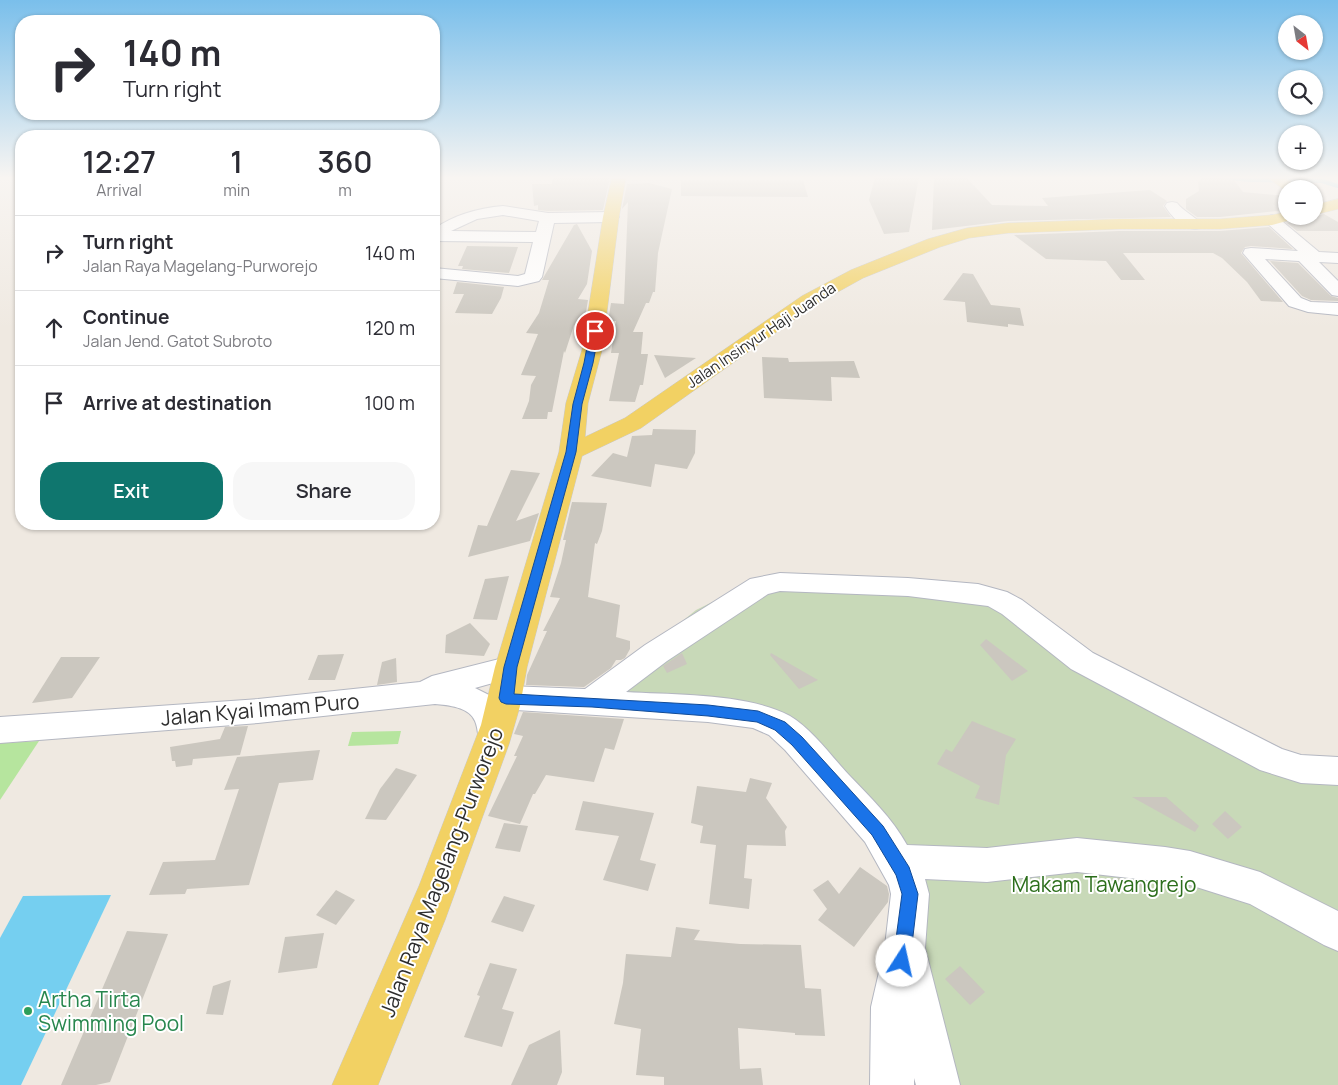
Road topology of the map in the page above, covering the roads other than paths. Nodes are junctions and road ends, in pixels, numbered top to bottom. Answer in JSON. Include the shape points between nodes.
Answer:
{"nodes":[{"id":1,"x":544,"y":228,"type":"edge"},
{"id":2,"x":610,"y":228,"type":"edge"},
{"id":3,"x":1017,"y":228,"type":"edge"},
{"id":4,"x":1287,"y":228,"type":"edge"},
{"id":5,"x":440,"y":236,"type":"edge"},
{"id":6,"x":542,"y":237,"type":"junction"},
{"id":7,"x":1309,"y":256,"type":"junction"},
{"id":8,"x":1338,"y":258,"type":"edge"},
{"id":9,"x":440,"y":274,"type":"edge"},
{"id":10,"x":1338,"y":291,"type":"edge"},
{"id":11,"x":1338,"y":310,"type":"edge"},
{"id":12,"x":571,"y":452,"type":"junction"},
{"id":13,"x":508,"y":683,"type":"junction"},
{"id":14,"x":411,"y":694,"type":"junction"},
{"id":15,"x":592,"y":702,"type":"junction"},
{"id":16,"x":0,"y":730,"type":"edge"},
{"id":17,"x":494,"y":739,"type":"junction"},
{"id":18,"x":1338,"y":771,"type":"edge"},
{"id":19,"x":897,"y":861,"type":"junction"},
{"id":20,"x":1338,"y":932,"type":"edge"},
{"id":21,"x":905,"y":946,"type":"junction"},
{"id":22,"x":355,"y":1085,"type":"edge"},
{"id":23,"x":892,"y":1085,"type":"edge"},
{"id":24,"x":938,"y":1085,"type":"edge"}],
"edges":[{"from":1,"to":6,"type":"street"},
{"from":2,"to":12,"type":"main road","name":"Jalan Raya Magelang-Purworejo","via":[[592,350],[577,404]]},
{"from":3,"to":12,"type":"main road","name":"Jalan Insinyur Haji Juanda","via":[[967,233],[915,249],[857,274],[809,300],[633,423]]},
{"from":4,"to":7,"type":"street"},
{"from":5,"to":6,"type":"street"},
{"from":6,"to":9,"type":"street","via":[[533,277],[526,280]]},
{"from":7,"to":8,"type":"street"},
{"from":7,"to":10,"type":"street"},
{"from":7,"to":11,"type":"street","via":[[1250,253],[1295,302],[1308,307]]},
{"from":12,"to":13,"type":"main road","name":"Jalan Raya Magelang-Purworejo"},
{"from":13,"to":14,"type":"street"},
{"from":13,"to":15,"type":"street"},
{"from":13,"to":17,"type":"main road","name":"Jalan Raya Magelang-Purworejo"},
{"from":14,"to":16,"type":"street","name":"Jalan Kyai Imam Puro","via":[[266,710]]},
{"from":14,"to":17,"type":"street","name":"Jalan Kyai Imam Puro","via":[[447,693],[472,701],[489,715]]},
{"from":15,"to":18,"type":"street","via":[[656,653],[760,586],[780,582],[908,587],[978,594],[996,599],[1012,607],[1082,660],[1272,760],[1301,769]]},
{"from":15,"to":19,"type":"street","via":[[708,710],[758,716],[771,721],[797,741],[852,799]]},
{"from":17,"to":22,"type":"main road","name":"Jalan Raya Magelang-Purworejo","via":[[436,894]]},
{"from":19,"to":20,"type":"street","via":[[987,865],[1077,855],[1190,868],[1260,890]]},
{"from":19,"to":21,"type":"street","via":[[910,894]]},
{"from":21,"to":23,"type":"street","via":[[892,1007]]},
{"from":21,"to":24,"type":"street"}]}
